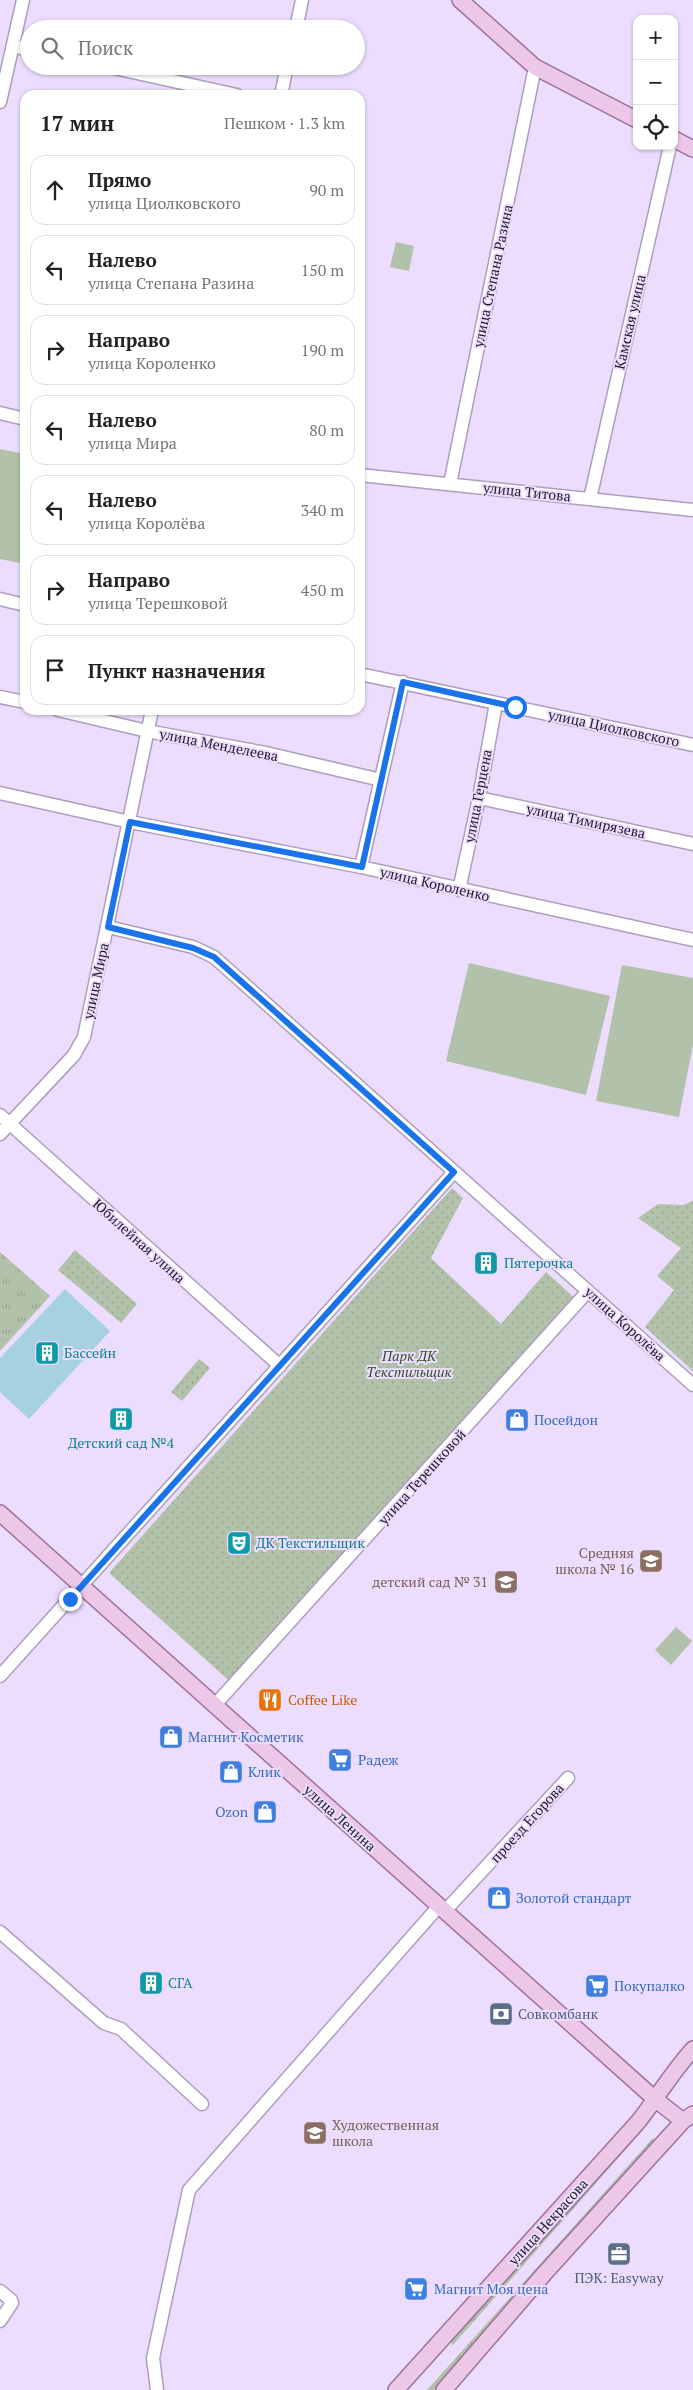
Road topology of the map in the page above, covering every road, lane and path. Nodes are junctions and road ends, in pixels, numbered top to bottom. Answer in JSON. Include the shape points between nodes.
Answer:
{"nodes":[{"id":1,"x":23,"y":0,"type":"edge"},
{"id":2,"x":302,"y":0,"type":"edge"},
{"id":3,"x":460,"y":0,"type":"edge"},
{"id":4,"x":298,"y":20,"type":"edge"},
{"id":5,"x":13,"y":46,"type":"junction"},
{"id":6,"x":20,"y":48,"type":"edge"},
{"id":7,"x":535,"y":67,"type":"junction"},
{"id":8,"x":146,"y":75,"type":"edge"},
{"id":9,"x":285,"y":75,"type":"edge"},
{"id":10,"x":215,"y":90,"type":"edge"},
{"id":11,"x":282,"y":90,"type":"edge"},
{"id":12,"x":0,"y":102,"type":"edge"},
{"id":13,"x":633,"y":118,"type":"edge"},
{"id":14,"x":678,"y":141,"type":"edge"},
{"id":15,"x":693,"y":149,"type":"edge"},
{"id":16,"x":669,"y":150,"type":"edge"},
{"id":17,"x":0,"y":414,"type":"edge"},
{"id":18,"x":20,"y":418,"type":"edge"},
{"id":19,"x":365,"y":476,"type":"edge"},
{"id":20,"x":450,"y":484,"type":"junction"},
{"id":21,"x":590,"y":499,"type":"junction"},
{"id":22,"x":693,"y":510,"type":"edge"},
{"id":23,"x":0,"y":600,"type":"edge"},
{"id":24,"x":20,"y":604,"type":"edge"},
{"id":25,"x":365,"y":675,"type":"edge"},
{"id":26,"x":403,"y":682,"type":"junction"},
{"id":27,"x":0,"y":697,"type":"edge"},
{"id":28,"x":20,"y":701,"type":"edge"},
{"id":29,"x":496,"y":703,"type":"junction"},
{"id":30,"x":79,"y":715,"type":"edge"},
{"id":31,"x":151,"y":715,"type":"edge"},
{"id":32,"x":147,"y":731,"type":"junction"},
{"id":33,"x":693,"y":745,"type":"edge"},
{"id":34,"x":381,"y":780,"type":"junction"},
{"id":35,"x":0,"y":794,"type":"edge"},
{"id":36,"x":479,"y":798,"type":"junction"},
{"id":37,"x":130,"y":822,"type":"junction"},
{"id":38,"x":693,"y":844,"type":"edge"},
{"id":39,"x":362,"y":867,"type":"junction"},
{"id":40,"x":459,"y":890,"type":"junction"},
{"id":41,"x":108,"y":927,"type":"junction"},
{"id":42,"x":693,"y":940,"type":"edge"},
{"id":43,"x":5,"y":1119,"type":"edge"},
{"id":44,"x":0,"y":1134,"type":"edge"},
{"id":45,"x":454,"y":1172,"type":"junction"},
{"id":46,"x":588,"y":1291,"type":"junction"},
{"id":47,"x":280,"y":1366,"type":"junction"},
{"id":48,"x":693,"y":1385,"type":"edge"},
{"id":49,"x":0,"y":1513,"type":"edge"},
{"id":50,"x":82,"y":1586,"type":"junction"},
{"id":51,"x":0,"y":1676,"type":"edge"},
{"id":52,"x":214,"y":1706,"type":"junction"},
{"id":53,"x":568,"y":1778,"type":"dead end"},
{"id":54,"x":442,"y":1909,"type":"junction"},
{"id":55,"x":0,"y":1932,"type":"edge"},
{"id":56,"x":693,"y":2049,"type":"edge"},
{"id":57,"x":656,"y":2100,"type":"junction"},
{"id":58,"x":202,"y":2104,"type":"dead end"},
{"id":59,"x":688,"y":2118,"type":"edge"},
{"id":60,"x":0,"y":2291,"type":"edge"},
{"id":61,"x":0,"y":2322,"type":"edge"},
{"id":62,"x":157,"y":2390,"type":"edge"},
{"id":63,"x":396,"y":2390,"type":"edge"},
{"id":64,"x":444,"y":2390,"type":"edge"}],
"edges":[{"from":1,"to":5,"type":"street"},
{"from":2,"to":4,"type":"street"},
{"from":3,"to":7,"type":"main road"},
{"from":5,"to":6,"type":"street"},
{"from":5,"to":12,"type":"street"},
{"from":7,"to":13,"type":"main road"},
{"from":7,"to":20,"type":"street","name":"улица Степана Разина"},
{"from":8,"to":10,"type":"street"},
{"from":9,"to":11,"type":"street"},
{"from":14,"to":15,"type":"main road"},
{"from":16,"to":21,"type":"street","name":"Камская улица"},
{"from":17,"to":18,"type":"street"},
{"from":19,"to":20,"type":"street","name":"улица Титова"},
{"from":20,"to":21,"type":"street","name":"улица Титова"},
{"from":21,"to":22,"type":"street","name":"улица Титова"},
{"from":23,"to":24,"type":"street"},
{"from":25,"to":26,"type":"street","name":"улица Циолковского"},
{"from":26,"to":29,"type":"street","name":"улица Циолковского"},
{"from":26,"to":34,"type":"street"},
{"from":27,"to":28,"type":"street"},
{"from":29,"to":33,"type":"street","name":"улица Циолковского"},
{"from":29,"to":36,"type":"street","name":"улица Герцена"},
{"from":30,"to":32,"type":"street","name":"улица Менделеева"},
{"from":31,"to":32,"type":"street","name":"улица Мира"},
{"from":32,"to":34,"type":"street","name":"улица Менделеева","via":[[266,753]]},
{"from":32,"to":37,"type":"street","name":"улица Мира"},
{"from":34,"to":39,"type":"street"},
{"from":35,"to":37,"type":"street","name":"улица Короленко"},
{"from":36,"to":38,"type":"street","name":"улица Тимирязева"},
{"from":36,"to":40,"type":"street","name":"улица Герцена"},
{"from":37,"to":39,"type":"street","name":"улица Короленко"},
{"from":37,"to":41,"type":"street","name":"улица Мира"},
{"from":39,"to":40,"type":"street","name":"улица Короленко"},
{"from":40,"to":42,"type":"street","name":"улица Короленко"},
{"from":41,"to":43,"type":"street","name":"улица Мира","via":[[84,1037],[74,1055]]},
{"from":41,"to":45,"type":"street","name":"улица Королёва","via":[[193,948],[214,957]]},
{"from":43,"to":44,"type":"street","name":"улица Мира"},
{"from":43,"to":47,"type":"street","name":"Юбилейная улица"},
{"from":45,"to":46,"type":"street","name":"улица Королёва"},
{"from":45,"to":47,"type":"street"},
{"from":46,"to":48,"type":"street","name":"улица Королёва"},
{"from":46,"to":52,"type":"street","name":"улица Терешковой"},
{"from":47,"to":50,"type":"street"},
{"from":49,"to":50,"type":"main road","name":"улица Ленина"},
{"from":50,"to":51,"type":"street"},
{"from":50,"to":52,"type":"main road","name":"улица Ленина"},
{"from":52,"to":54,"type":"main road","name":"улица Ленина"},
{"from":53,"to":54,"type":"street","name":"проезд Егорова","via":[[487,1868]]},
{"from":54,"to":57,"type":"main road","name":"улица Ленина"},
{"from":54,"to":62,"type":"street","name":"проезд Егорова","via":[[189,2190],[153,2358]]},
{"from":55,"to":58,"type":"street","via":[[104,2023],[121,2029]]},
{"from":56,"to":57,"type":"main road","name":"улица Некрасова","via":[[672,2073]]},
{"from":57,"to":59,"type":"main road","name":"улица Ленина"},
{"from":57,"to":63,"type":"main road","name":"улица Некрасова"},
{"from":59,"to":64,"type":"main road","via":[[561,2254]]},
{"from":60,"to":61,"type":"street","via":[[11,2300],[10,2308]]}]}
